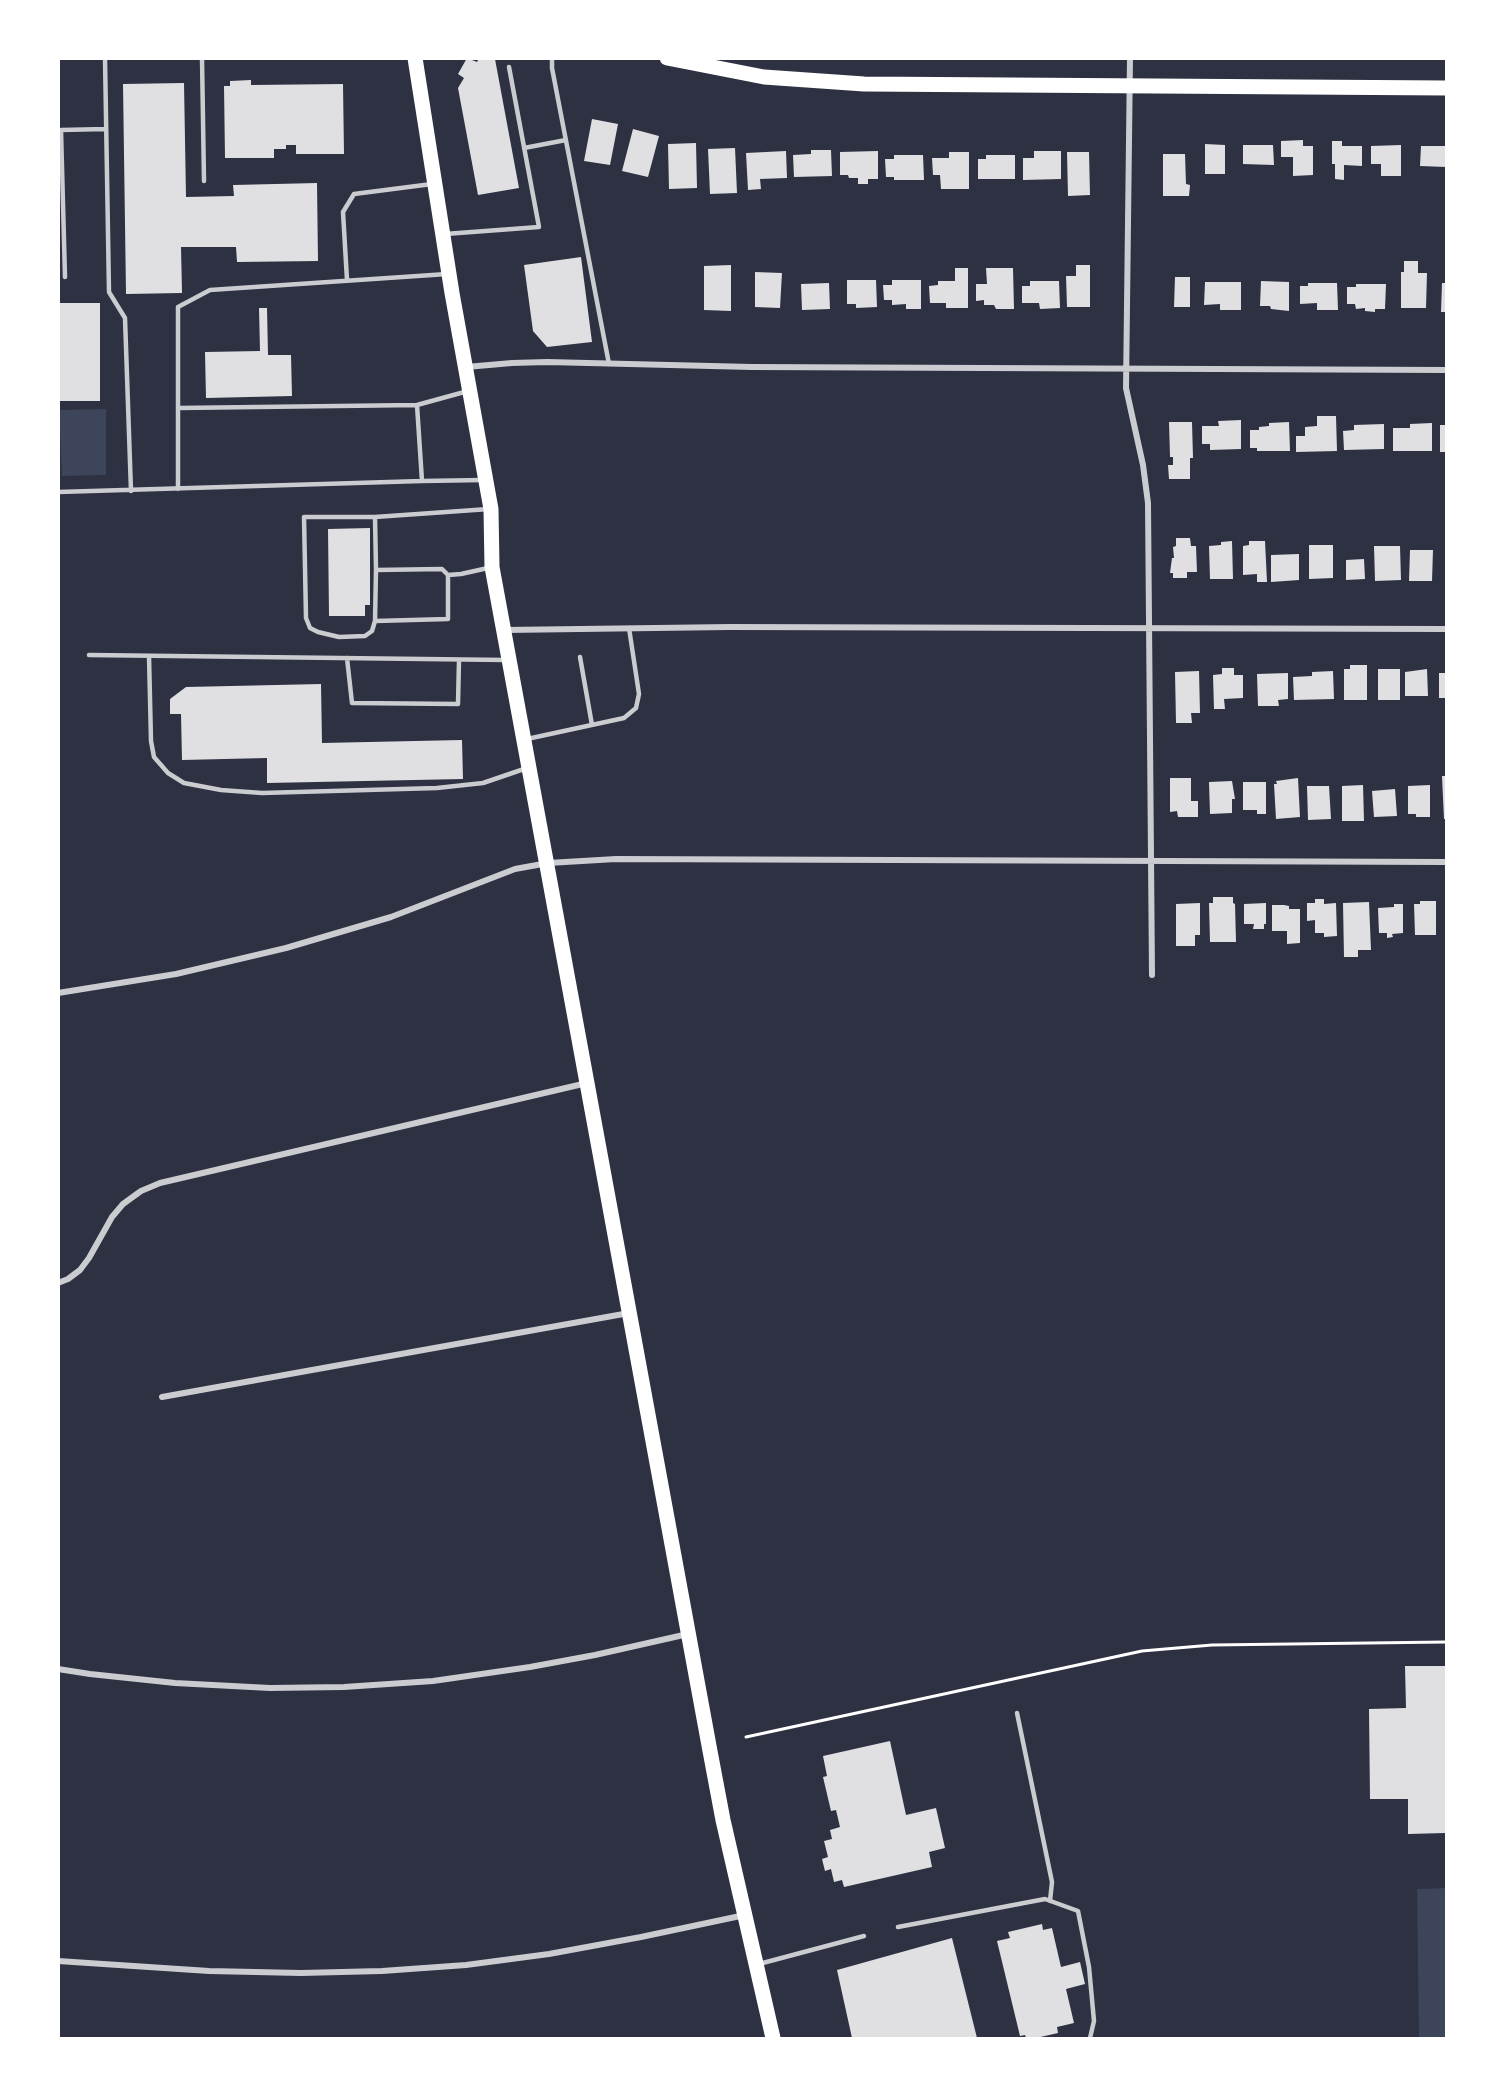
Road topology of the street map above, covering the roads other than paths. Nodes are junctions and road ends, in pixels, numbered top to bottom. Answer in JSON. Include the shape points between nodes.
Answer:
{"nodes":[{"id":1,"x":105,"y":58,"type":"edge"},
{"id":2,"x":202,"y":58,"type":"edge"},
{"id":3,"x":415,"y":58,"type":"edge"},
{"id":4,"x":552,"y":58,"type":"edge"},
{"id":5,"x":666,"y":58,"type":"edge"},
{"id":6,"x":1130,"y":58,"type":"edge"},
{"id":7,"x":694,"y":62,"type":"edge"},
{"id":8,"x":509,"y":67,"type":"dead end"},
{"id":9,"x":1130,"y":86,"type":"junction"},
{"id":10,"x":1446,"y":88,"type":"edge"},
{"id":11,"x":106,"y":129,"type":"junction"},
{"id":12,"x":566,"y":140,"type":"junction"},
{"id":13,"x":524,"y":148,"type":"junction"},
{"id":14,"x":204,"y":181,"type":"dead end"},
{"id":15,"x":435,"y":183,"type":"junction"},
{"id":16,"x":443,"y":234,"type":"junction"},
{"id":17,"x":449,"y":273,"type":"junction"},
{"id":18,"x":65,"y":277,"type":"dead end"},
{"id":19,"x":347,"y":280,"type":"junction"},
{"id":20,"x":609,"y":364,"type":"junction"},
{"id":21,"x":465,"y":367,"type":"junction"},
{"id":22,"x":1126,"y":368,"type":"junction"},
{"id":23,"x":1446,"y":370,"type":"edge"},
{"id":24,"x":470,"y":391,"type":"junction"},
{"id":25,"x":417,"y":405,"type":"junction"},
{"id":26,"x":178,"y":408,"type":"junction"},
{"id":27,"x":486,"y":480,"type":"junction"},
{"id":28,"x":422,"y":481,"type":"junction"},
{"id":29,"x":178,"y":489,"type":"junction"},
{"id":30,"x":131,"y":491,"type":"junction"},
{"id":31,"x":58,"y":492,"type":"edge"},
{"id":32,"x":491,"y":509,"type":"junction"},
{"id":33,"x":375,"y":517,"type":"junction"},
{"id":34,"x":492,"y":567,"type":"junction"},
{"id":35,"x":376,"y":570,"type":"junction"},
{"id":36,"x":448,"y":575,"type":"junction"},
{"id":37,"x":375,"y":621,"type":"junction"},
{"id":38,"x":629,"y":628,"type":"junction"},
{"id":39,"x":1149,"y":628,"type":"junction"},
{"id":40,"x":1446,"y":629,"type":"edge"},
{"id":41,"x":504,"y":630,"type":"junction"},
{"id":42,"x":89,"y":655,"type":"dead end"},
{"id":43,"x":149,"y":656,"type":"junction"},
{"id":44,"x":580,"y":657,"type":"dead end"},
{"id":45,"x":347,"y":658,"type":"junction"},
{"id":46,"x":459,"y":660,"type":"junction"},
{"id":47,"x":510,"y":660,"type":"junction"},
{"id":48,"x":592,"y":725,"type":"junction"},
{"id":49,"x":524,"y":739,"type":"junction"},
{"id":50,"x":529,"y":767,"type":"junction"},
{"id":51,"x":1150,"y":861,"type":"junction"},
{"id":52,"x":1446,"y":862,"type":"edge"},
{"id":53,"x":548,"y":863,"type":"junction"},
{"id":54,"x":1152,"y":975,"type":"dead end"},
{"id":55,"x":58,"y":993,"type":"edge"},
{"id":56,"x":587,"y":1083,"type":"junction"},
{"id":57,"x":58,"y":1283,"type":"edge"},
{"id":58,"x":630,"y":1313,"type":"junction"},
{"id":59,"x":162,"y":1397,"type":"dead end"},
{"id":60,"x":688,"y":1634,"type":"junction"},
{"id":61,"x":58,"y":1669,"type":"edge"},
{"id":62,"x":1017,"y":1713,"type":"dead end"},
{"id":63,"x":1050,"y":1901,"type":"junction"},
{"id":64,"x":746,"y":1915,"type":"junction"},
{"id":65,"x":898,"y":1927,"type":"dead end"},
{"id":66,"x":864,"y":1936,"type":"dead end"},
{"id":67,"x":58,"y":1961,"type":"edge"},
{"id":68,"x":756,"y":1965,"type":"junction"},
{"id":69,"x":773,"y":2038,"type":"edge"},
{"id":70,"x":1090,"y":2038,"type":"edge"}],
"edges":[{"from":1,"to":11,"type":"lane"},
{"from":2,"to":14,"type":"lane"},
{"from":3,"to":15,"type":"main road"},
{"from":4,"to":12,"type":"lane"},
{"from":5,"to":7,"type":"main road"},
{"from":6,"to":9,"type":"street"},
{"from":7,"to":9,"type":"main road","via":[[764,77],[864,84]]},
{"from":8,"to":13,"type":"lane"},
{"from":9,"to":10,"type":"main road"},
{"from":9,"to":22,"type":"street"},
{"from":11,"to":18,"type":"lane","via":[[61,130]]},
{"from":11,"to":30,"type":"lane","via":[[109,292],[125,318]]},
{"from":12,"to":13,"type":"lane"},
{"from":12,"to":20,"type":"lane"},
{"from":13,"to":16,"type":"lane","via":[[539,227]]},
{"from":15,"to":16,"type":"main road"},
{"from":15,"to":19,"type":"lane","via":[[354,194],[343,212]]},
{"from":16,"to":17,"type":"main road"},
{"from":17,"to":19,"type":"lane"},
{"from":17,"to":21,"type":"main road"},
{"from":19,"to":26,"type":"lane","via":[[210,290],[178,307]]},
{"from":20,"to":21,"type":"street","via":[[512,363]]},
{"from":20,"to":22,"type":"street"},
{"from":21,"to":24,"type":"main road"},
{"from":22,"to":23,"type":"street"},
{"from":22,"to":39,"type":"street","via":[[1127,398],[1148,503]]},
{"from":24,"to":25,"type":"lane"},
{"from":24,"to":27,"type":"main road"},
{"from":25,"to":26,"type":"lane"},
{"from":25,"to":28,"type":"lane"},
{"from":26,"to":29,"type":"lane"},
{"from":27,"to":28,"type":"lane"},
{"from":27,"to":32,"type":"main road"},
{"from":28,"to":29,"type":"lane"},
{"from":29,"to":30,"type":"lane"},
{"from":30,"to":31,"type":"lane"},
{"from":32,"to":33,"type":"lane"},
{"from":32,"to":34,"type":"main road"},
{"from":33,"to":35,"type":"lane"},
{"from":33,"to":37,"type":"lane","via":[[304,517],[306,618],[310,628],[339,637],[365,636],[372,631]]},
{"from":34,"to":36,"type":"lane"},
{"from":34,"to":41,"type":"main road"},
{"from":35,"to":36,"type":"lane","via":[[442,569]]},
{"from":35,"to":37,"type":"lane"},
{"from":36,"to":37,"type":"lane","via":[[448,619]]},
{"from":38,"to":39,"type":"street"},
{"from":38,"to":41,"type":"street"},
{"from":38,"to":48,"type":"lane","via":[[639,694],[636,708],[624,718]]},
{"from":39,"to":40,"type":"street"},
{"from":39,"to":51,"type":"street"},
{"from":41,"to":47,"type":"main road"},
{"from":42,"to":43,"type":"lane"},
{"from":43,"to":45,"type":"lane"},
{"from":43,"to":50,"type":"lane","via":[[154,757],[184,783],[262,794],[437,788],[483,783]]},
{"from":44,"to":48,"type":"lane"},
{"from":45,"to":46,"type":"lane"},
{"from":45,"to":46,"type":"lane","via":[[352,703],[458,704]]},
{"from":46,"to":47,"type":"lane"},
{"from":47,"to":49,"type":"main road"},
{"from":48,"to":49,"type":"lane"},
{"from":49,"to":50,"type":"main road"},
{"from":50,"to":53,"type":"main road"},
{"from":51,"to":52,"type":"street"},
{"from":51,"to":53,"type":"street"},
{"from":51,"to":54,"type":"street"},
{"from":53,"to":55,"type":"street","via":[[515,869],[392,917],[285,948],[176,974]]},
{"from":53,"to":56,"type":"main road"},
{"from":56,"to":57,"type":"street","via":[[160,1183],[123,1204],[80,1270]]},
{"from":56,"to":58,"type":"main road"},
{"from":58,"to":59,"type":"street"},
{"from":58,"to":60,"type":"main road"},
{"from":60,"to":61,"type":"street","via":[[530,1667],[433,1681],[344,1687],[175,1683]]},
{"from":60,"to":64,"type":"main road","via":[[723,1820]]},
{"from":62,"to":63,"type":"lane","via":[[1052,1882]]},
{"from":63,"to":65,"type":"lane"},
{"from":63,"to":70,"type":"lane","via":[[1077,1911],[1089,1967],[1094,2021]]},
{"from":64,"to":67,"type":"street","via":[[549,1954],[382,1971],[209,1971]]},
{"from":64,"to":68,"type":"main road"},
{"from":66,"to":68,"type":"lane"},
{"from":68,"to":69,"type":"main road"}]}
